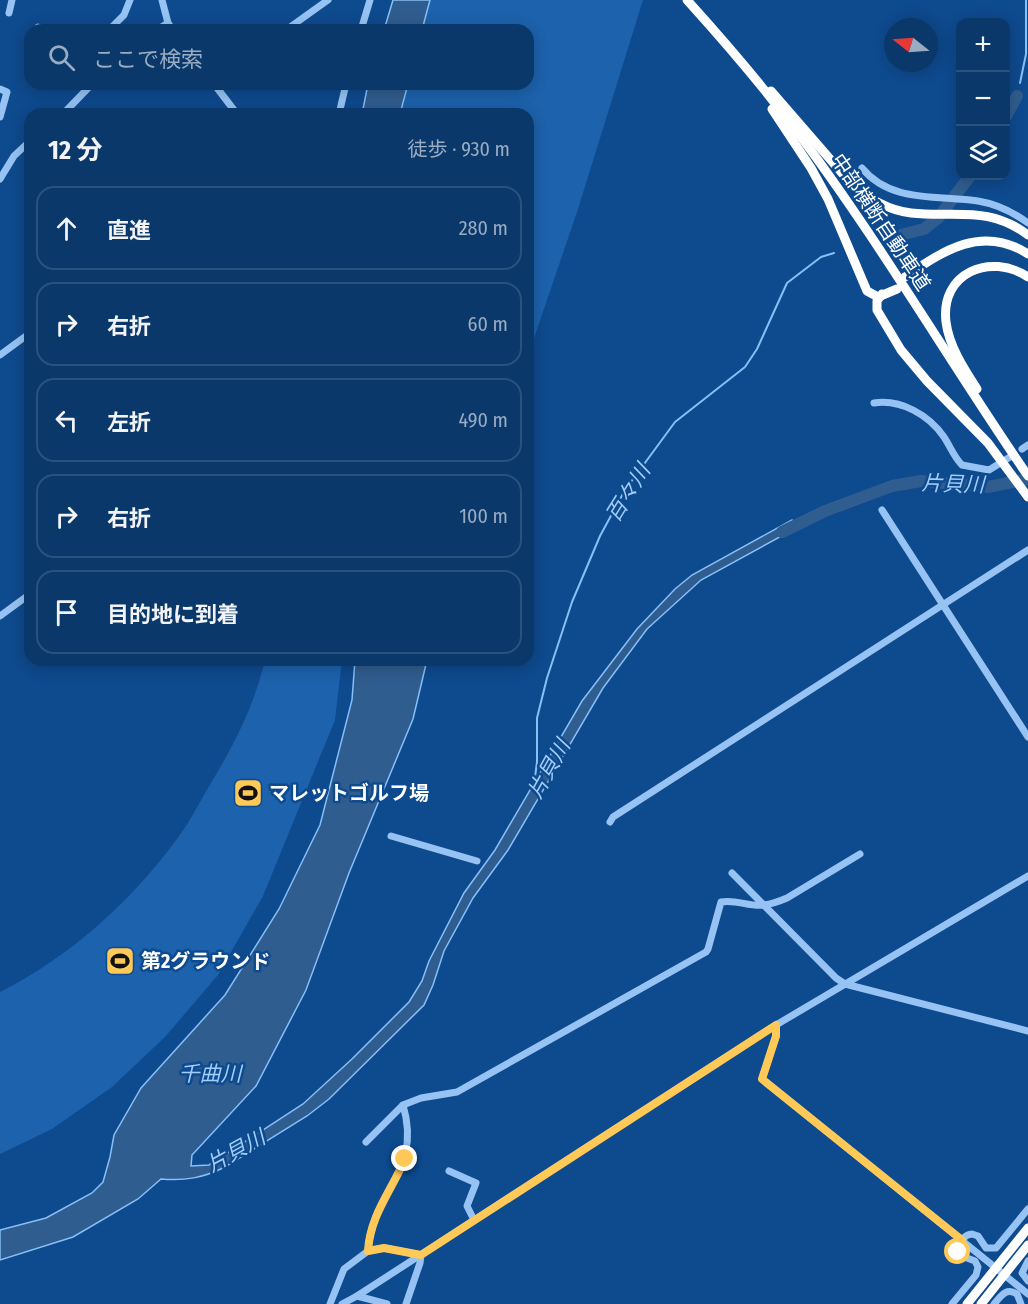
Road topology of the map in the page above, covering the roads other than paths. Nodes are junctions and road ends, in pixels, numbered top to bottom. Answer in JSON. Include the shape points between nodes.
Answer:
{"nodes":[{"id":1,"x":12,"y":0,"type":"edge"},
{"id":2,"x":130,"y":0,"type":"edge"},
{"id":3,"x":162,"y":0,"type":"edge"},
{"id":4,"x":328,"y":0,"type":"edge"},
{"id":5,"x":370,"y":0,"type":"edge"},
{"id":6,"x":687,"y":0,"type":"edge"},
{"id":7,"x":9,"y":13,"type":"dead end"},
{"id":8,"x":168,"y":23,"type":"edge"},
{"id":9,"x":115,"y":24,"type":"edge"},
{"id":10,"x":294,"y":24,"type":"edge"},
{"id":11,"x":363,"y":24,"type":"edge"},
{"id":12,"x":739,"y":59,"type":"junction"},
{"id":13,"x":0,"y":89,"type":"edge"},
{"id":14,"x":86,"y":90,"type":"edge"},
{"id":15,"x":219,"y":90,"type":"edge"},
{"id":16,"x":345,"y":90,"type":"edge"},
{"id":17,"x":69,"y":108,"type":"edge"},
{"id":18,"x":232,"y":108,"type":"edge"},
{"id":19,"x":340,"y":108,"type":"edge"},
{"id":20,"x":0,"y":117,"type":"edge"},
{"id":21,"x":24,"y":147,"type":"edge"},
{"id":22,"x":862,"y":168,"type":"dead end"},
{"id":23,"x":0,"y":179,"type":"edge"},
{"id":24,"x":1028,"y":224,"type":"edge"},
{"id":25,"x":1028,"y":235,"type":"edge"},
{"id":26,"x":1028,"y":254,"type":"edge"},
{"id":27,"x":1028,"y":261,"type":"edge"},
{"id":28,"x":1028,"y":277,"type":"edge"},
{"id":29,"x":895,"y":287,"type":"dead end"},
{"id":30,"x":880,"y":297,"type":"junction"},
{"id":31,"x":24,"y":337,"type":"edge"},
{"id":32,"x":0,"y":355,"type":"edge"},
{"id":33,"x":874,"y":403,"type":"dead end"},
{"id":34,"x":1019,"y":453,"type":"edge"},
{"id":35,"x":1028,"y":466,"type":"edge"},
{"id":36,"x":1028,"y":476,"type":"edge"},
{"id":37,"x":1028,"y":497,"type":"edge"},
{"id":38,"x":882,"y":510,"type":"dead end"},
{"id":39,"x":1028,"y":550,"type":"edge"},
{"id":40,"x":24,"y":598,"type":"edge"},
{"id":41,"x":943,"y":605,"type":"junction"},
{"id":42,"x":0,"y":616,"type":"edge"},
{"id":43,"x":1028,"y":737,"type":"edge"},
{"id":44,"x":610,"y":822,"type":"dead end"},
{"id":45,"x":391,"y":836,"type":"dead end"},
{"id":46,"x":860,"y":854,"type":"dead end"},
{"id":47,"x":477,"y":861,"type":"dead end"},
{"id":48,"x":732,"y":873,"type":"dead end"},
{"id":49,"x":1028,"y":876,"type":"edge"},
{"id":50,"x":766,"y":905,"type":"junction"},
{"id":51,"x":846,"y":984,"type":"junction"},
{"id":52,"x":776,"y":1025,"type":"junction"},
{"id":53,"x":1028,"y":1031,"type":"edge"},
{"id":54,"x":403,"y":1105,"type":"junction"},
{"id":55,"x":366,"y":1142,"type":"dead end"},
{"id":56,"x":448,"y":1171,"type":"dead end"},
{"id":57,"x":1028,"y":1209,"type":"edge"},
{"id":58,"x":474,"y":1220,"type":"junction"},
{"id":59,"x":1028,"y":1228,"type":"edge"},
{"id":60,"x":962,"y":1240,"type":"junction"},
{"id":61,"x":1028,"y":1245,"type":"edge"},
{"id":62,"x":368,"y":1251,"type":"junction"},
{"id":63,"x":421,"y":1255,"type":"junction"},
{"id":64,"x":1028,"y":1261,"type":"edge"},
{"id":65,"x":996,"y":1268,"type":"junction"},
{"id":66,"x":1005,"y":1275,"type":"junction"},
{"id":67,"x":1028,"y":1281,"type":"edge"},
{"id":68,"x":1028,"y":1294,"type":"edge"},
{"id":69,"x":357,"y":1296,"type":"junction"},
{"id":70,"x":330,"y":1304,"type":"edge"},
{"id":71,"x":342,"y":1304,"type":"edge"},
{"id":72,"x":387,"y":1304,"type":"edge"},
{"id":73,"x":406,"y":1304,"type":"edge"},
{"id":74,"x":952,"y":1304,"type":"edge"},
{"id":75,"x":967,"y":1304,"type":"edge"},
{"id":76,"x":981,"y":1304,"type":"edge"},
{"id":77,"x":994,"y":1304,"type":"edge"},
{"id":78,"x":1021,"y":1304,"type":"edge"}],
"edges":[{"from":1,"to":7,"type":"street"},
{"from":2,"to":9,"type":"street"},
{"from":3,"to":8,"type":"street"},
{"from":4,"to":10,"type":"street"},
{"from":5,"to":11,"type":"street"},
{"from":6,"to":12,"type":"highway","name":"中部横断自動車道"},
{"from":12,"to":25,"type":"highway","via":[[786,105],[859,190],[875,201],[910,213],[994,217]]},
{"from":12,"to":30,"type":"highway","via":[[817,178],[867,291]]},
{"from":12,"to":34,"type":"highway","name":"中部横断自動車道","via":[[826,172]]},
{"from":13,"to":20,"type":"street","via":[[8,92]]},
{"from":14,"to":17,"type":"street"},
{"from":15,"to":18,"type":"street"},
{"from":16,"to":19,"type":"street"},
{"from":21,"to":23,"type":"street"},
{"from":22,"to":24,"type":"street","via":[[889,189],[992,204]]},
{"from":26,"to":27,"type":"highway","via":[[991,241],[967,243],[943,252],[906,279],[947,256],[973,247],[1000,248]]},
{"from":28,"to":34,"type":"highway","via":[[1005,266],[980,267],[956,285],[946,312],[948,333],[957,355]]},
{"from":29,"to":30,"type":"highway"},
{"from":30,"to":37,"type":"highway","via":[[877,310],[910,362],[974,428]]},
{"from":31,"to":32,"type":"street"},
{"from":33,"to":34,"type":"street","via":[[892,403],[921,414],[936,426],[962,465],[989,470]]},
{"from":34,"to":35,"type":"highway"},
{"from":34,"to":36,"type":"highway","name":"中部横断自動車道"},
{"from":38,"to":41,"type":"street"},
{"from":39,"to":41,"type":"street"},
{"from":40,"to":42,"type":"street"},
{"from":41,"to":43,"type":"street"},
{"from":41,"to":44,"type":"street"},
{"from":45,"to":47,"type":"street"},
{"from":46,"to":50,"type":"street","via":[[787,898]]},
{"from":48,"to":50,"type":"street"},
{"from":49,"to":51,"type":"street"},
{"from":50,"to":51,"type":"street"},
{"from":50,"to":54,"type":"street","via":[[721,902],[706,952],[458,1092]]},
{"from":51,"to":52,"type":"street"},
{"from":51,"to":53,"type":"street"},
{"from":52,"to":58,"type":"street"},
{"from":52,"to":60,"type":"street","via":[[762,1079]]},
{"from":54,"to":55,"type":"street"},
{"from":54,"to":62,"type":"street","via":[[409,1139],[405,1159],[378,1210]]},
{"from":56,"to":58,"type":"street","via":[[476,1183],[467,1206]]},
{"from":57,"to":60,"type":"street","via":[[996,1248],[987,1248],[972,1234]]},
{"from":58,"to":63,"type":"street"},
{"from":59,"to":65,"type":"highway"},
{"from":60,"to":65,"type":"street"},
{"from":60,"to":74,"type":"street","via":[[958,1252],[975,1261],[978,1271]]},
{"from":61,"to":66,"type":"highway"},
{"from":62,"to":63,"type":"street","via":[[384,1248]]},
{"from":62,"to":70,"type":"street","via":[[344,1269]]},
{"from":63,"to":69,"type":"street"},
{"from":63,"to":73,"type":"street"},
{"from":64,"to":67,"type":"street","via":[[1022,1273]]},
{"from":65,"to":66,"type":"street"},
{"from":65,"to":75,"type":"highway"},
{"from":66,"to":68,"type":"street"},
{"from":66,"to":76,"type":"highway"},
{"from":69,"to":71,"type":"street"},
{"from":69,"to":72,"type":"street"},
{"from":77,"to":78,"type":"street","via":[[1010,1291],[1017,1294]]}]}
